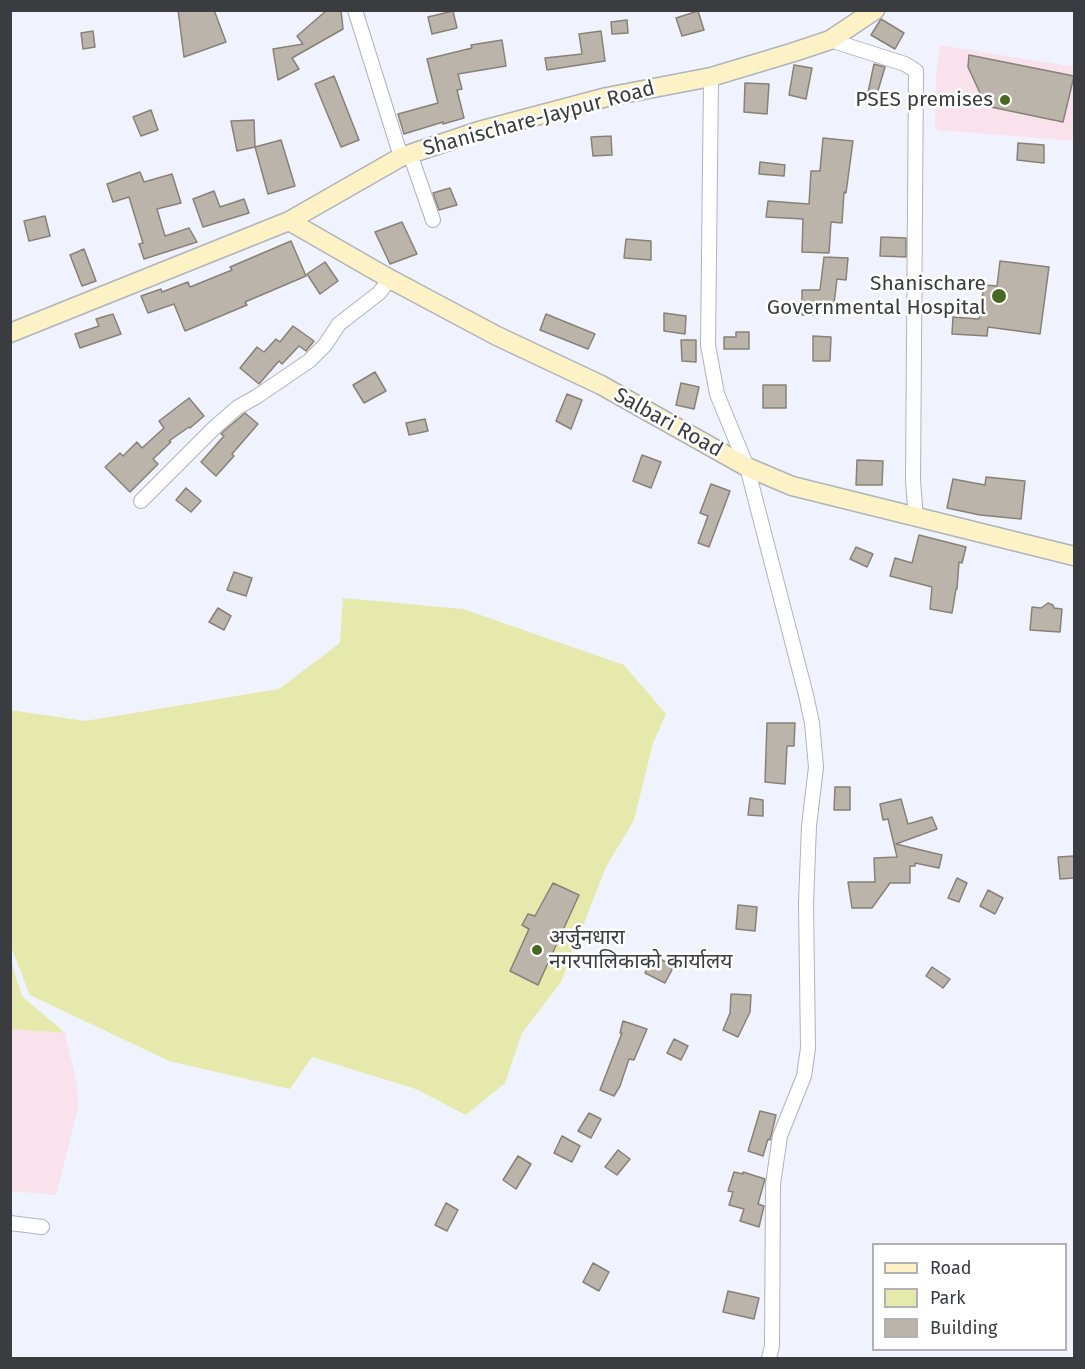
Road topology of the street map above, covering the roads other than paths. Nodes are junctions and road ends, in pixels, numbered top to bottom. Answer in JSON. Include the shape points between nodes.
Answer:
{"nodes":[{"id":1,"x":355,"y":10,"type":"edge"},
{"id":2,"x":875,"y":10,"type":"edge"},
{"id":3,"x":830,"y":40,"type":"junction"},
{"id":4,"x":711,"y":77,"type":"junction"},
{"id":5,"x":406,"y":156,"type":"junction"},
{"id":6,"x":289,"y":220,"type":"junction"},
{"id":7,"x":433,"y":220,"type":"dead end"},
{"id":8,"x":390,"y":279,"type":"junction"},
{"id":9,"x":10,"y":333,"type":"edge"},
{"id":10,"x":747,"y":467,"type":"junction"},
{"id":11,"x":141,"y":501,"type":"dead end"},
{"id":12,"x":916,"y":518,"type":"junction"},
{"id":13,"x":1074,"y":556,"type":"edge"},
{"id":14,"x":10,"y":1224,"type":"edge"},
{"id":15,"x":42,"y":1227,"type":"dead end"},
{"id":16,"x":769,"y":1359,"type":"edge"}],
"edges":[{"from":1,"to":5,"type":"street"},
{"from":2,"to":3,"type":"street","name":"Shanischare-Jaypur Road"},
{"from":3,"to":4,"type":"street","name":"Shanischare-Jaypur Road"},
{"from":3,"to":12,"type":"street","via":[[916,71]]},
{"from":4,"to":5,"type":"street","name":"Shanischare-Jaypur Road","via":[[607,97],[478,131]]},
{"from":4,"to":10,"type":"street","via":[[708,345],[717,394]]},
{"from":5,"to":6,"type":"street","name":"Shanischare-Jaypur Road"},
{"from":5,"to":7,"type":"street"},
{"from":6,"to":8,"type":"street","name":"Salbari Road"},
{"from":6,"to":9,"type":"street","name":"Shanischare-Jaypur Road"},
{"from":8,"to":10,"type":"street","name":"Salbari Road","via":[[601,385]]},
{"from":8,"to":11,"type":"street","via":[[379,293],[339,324],[309,361],[238,407]]},
{"from":10,"to":12,"type":"street","name":"Salbari Road","via":[[792,486]]},
{"from":10,"to":16,"type":"street","via":[[806,695],[816,767],[806,903],[808,1048],[804,1076],[780,1136],[773,1184]]},
{"from":12,"to":13,"type":"street","name":"Salbari Road"},
{"from":14,"to":15,"type":"street"}]}
